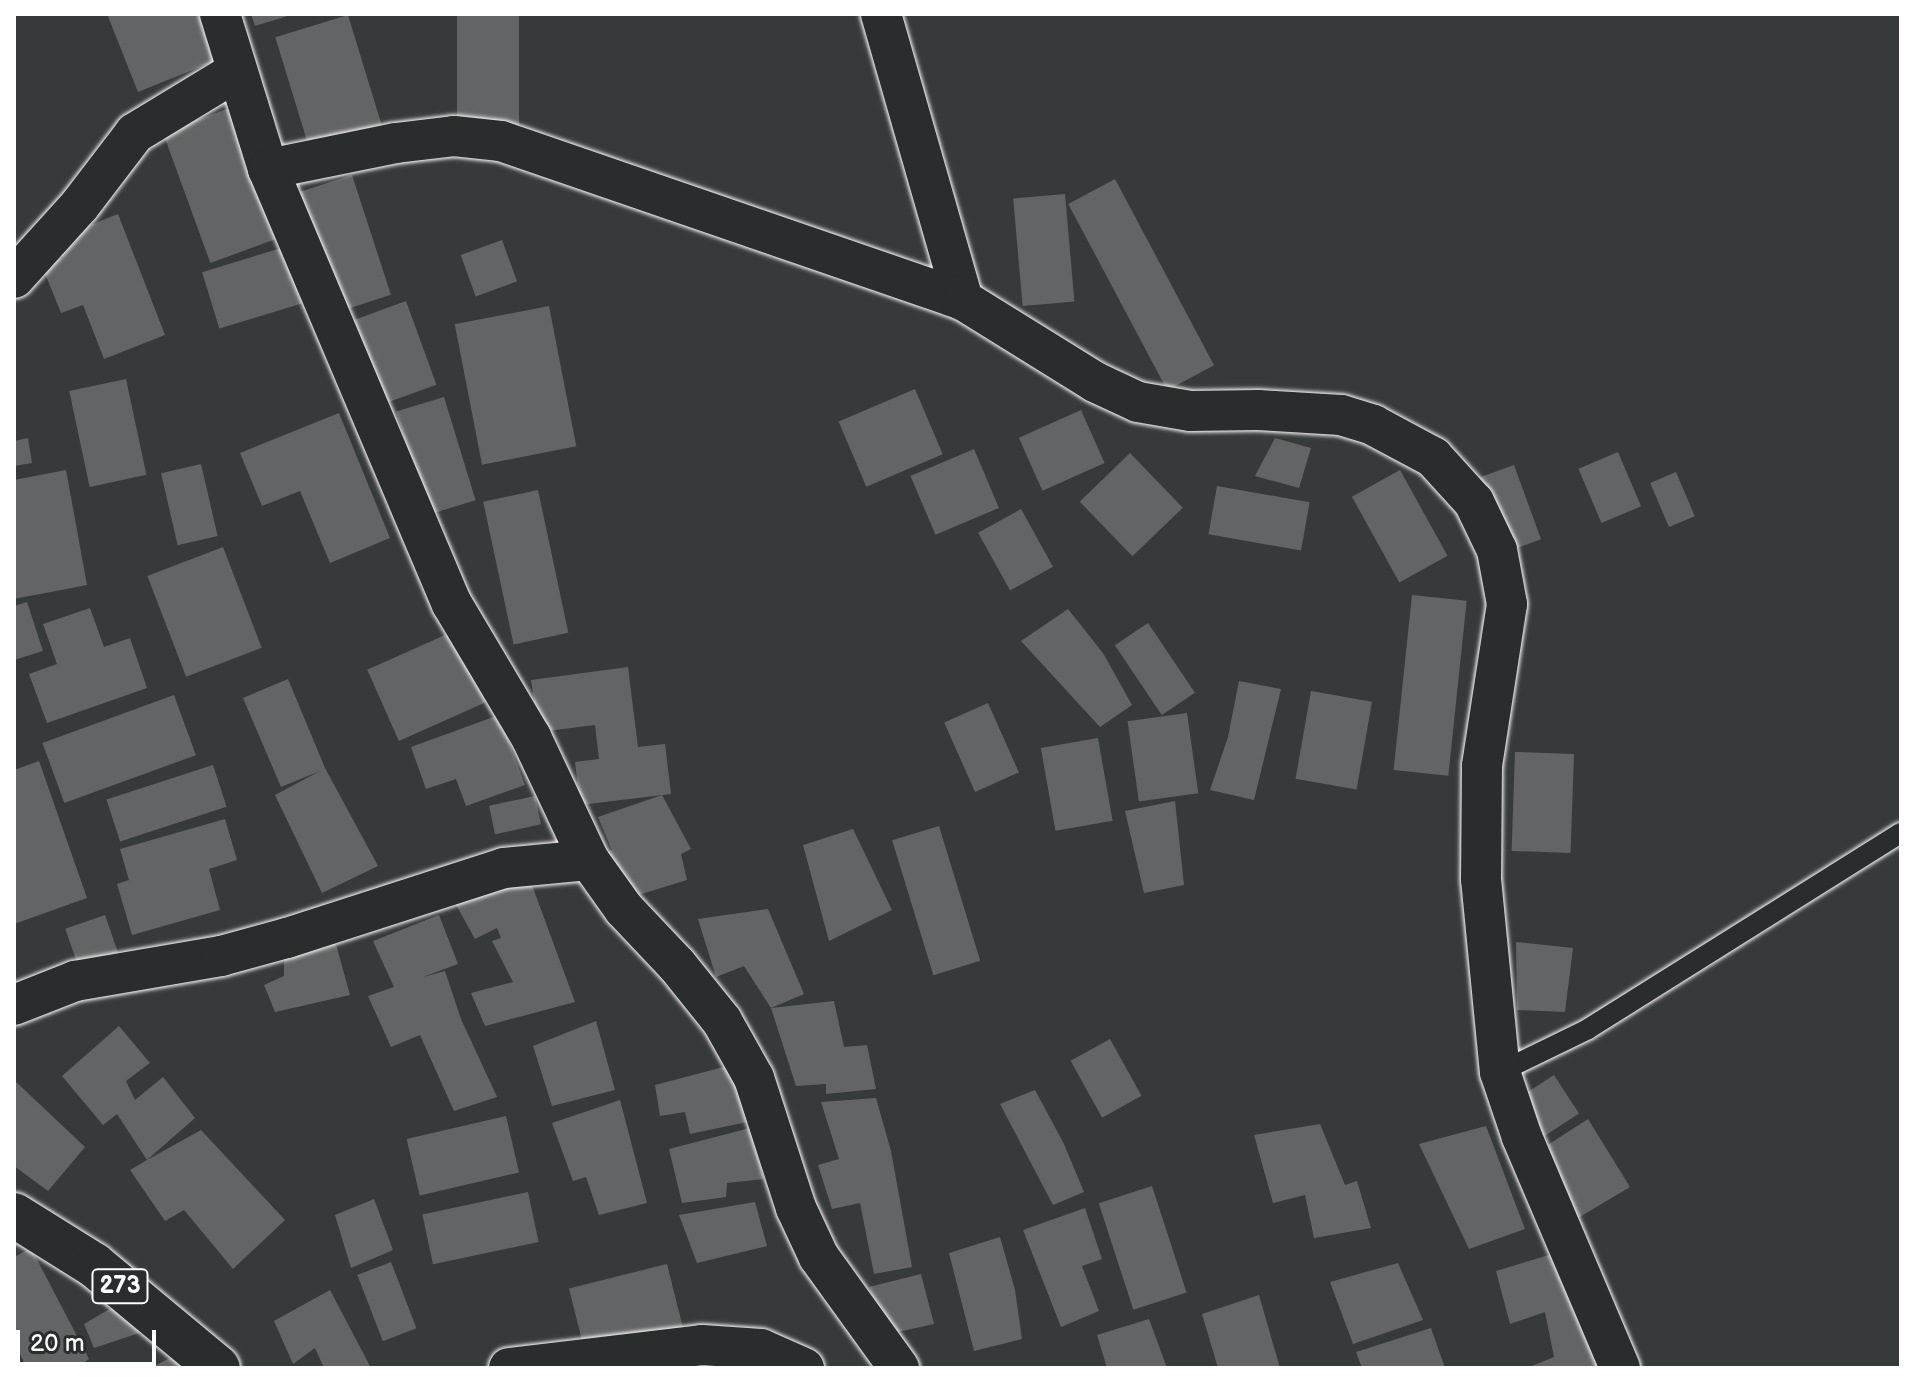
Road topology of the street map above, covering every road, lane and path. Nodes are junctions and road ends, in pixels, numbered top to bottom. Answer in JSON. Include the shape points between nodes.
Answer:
{"nodes":[{"id":1,"x":220,"y":14,"type":"edge"},
{"id":2,"x":881,"y":14,"type":"edge"},
{"id":3,"x":237,"y":71,"type":"junction"},
{"id":4,"x":268,"y":169,"type":"junction"},
{"id":5,"x":14,"y":278,"type":"edge"},
{"id":6,"x":963,"y":300,"type":"junction"},
{"id":7,"x":1901,"y":833,"type":"edge"},
{"id":8,"x":589,"y":860,"type":"junction"},
{"id":9,"x":14,"y":1005,"type":"edge"},
{"id":10,"x":1500,"y":1072,"type":"junction"},
{"id":11,"x":14,"y":1215,"type":"edge"},
{"id":12,"x":218,"y":1368,"type":"edge"},
{"id":13,"x":509,"y":1368,"type":"edge"},
{"id":14,"x":804,"y":1368,"type":"edge"},
{"id":15,"x":899,"y":1368,"type":"edge"},
{"id":16,"x":1620,"y":1368,"type":"edge"}],
"edges":[{"from":1,"to":3,"type":"street"},
{"from":2,"to":6,"type":"street"},
{"from":3,"to":4,"type":"street"},
{"from":3,"to":5,"type":"street","via":[[135,133]]},
{"from":4,"to":6,"type":"street","via":[[454,136],[501,141]]},
{"from":4,"to":8,"type":"street","via":[[452,604],[531,737]]},
{"from":6,"to":10,"type":"street","via":[[1095,382],[1138,402],[1190,411],[1341,415],[1373,425],[1433,457],[1474,502],[1497,550],[1507,604],[1482,766],[1481,879]]},
{"from":7,"to":10,"type":"lane","via":[[1588,1029]]},
{"from":8,"to":9,"type":"street","via":[[504,868],[287,938],[221,956],[75,981]]},
{"from":8,"to":15,"type":"street","via":[[624,909],[722,1021],[754,1078],[796,1208],[819,1257]]},
{"from":10,"to":16,"type":"street","via":[[1522,1137]]},
{"from":11,"to":12,"type":"main road","number":"273","via":[[94,1265]]},
{"from":13,"to":14,"type":"street","via":[[702,1345],[761,1349]]}]}
